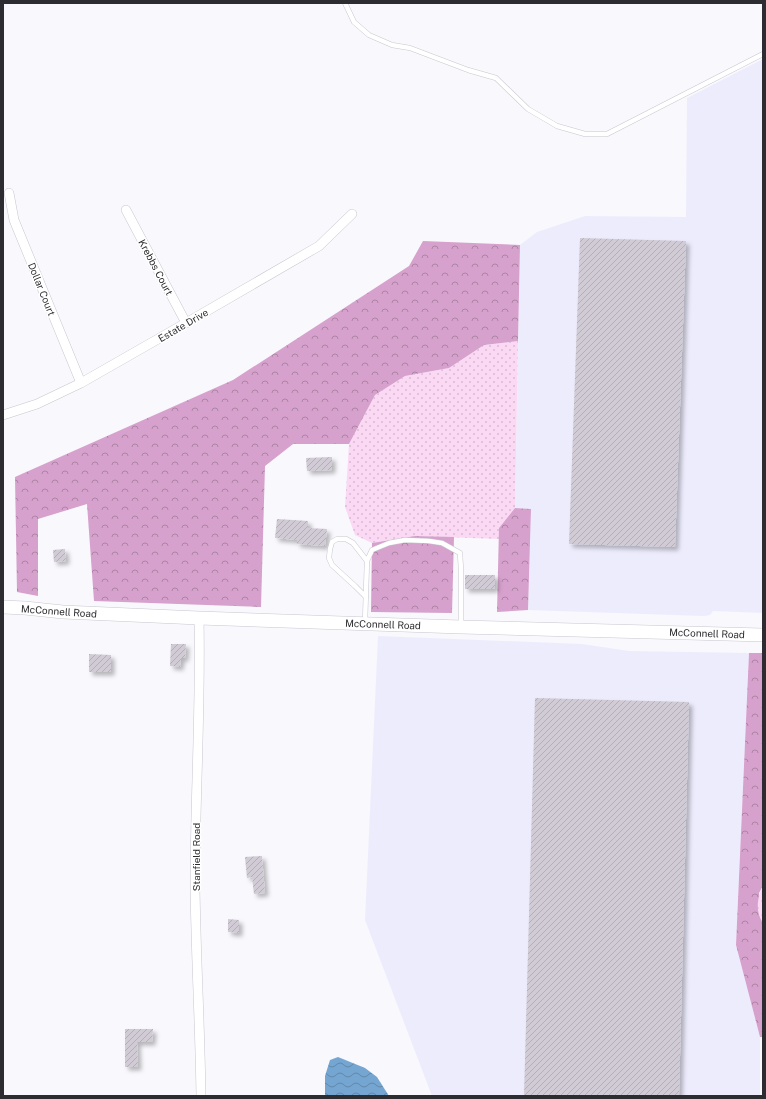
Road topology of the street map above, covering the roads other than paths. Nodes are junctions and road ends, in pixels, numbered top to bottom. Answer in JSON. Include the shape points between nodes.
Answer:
{"nodes":[{"id":1,"x":345,"y":3,"type":"edge"},
{"id":2,"x":763,"y":54,"type":"edge"},
{"id":3,"x":9,"y":193,"type":"dead end"},
{"id":4,"x":126,"y":210,"type":"dead end"},
{"id":5,"x":352,"y":214,"type":"dead end"},
{"id":6,"x":186,"y":323,"type":"junction"},
{"id":7,"x":81,"y":383,"type":"junction"},
{"id":8,"x":3,"y":415,"type":"edge"},
{"id":9,"x":367,"y":561,"type":"junction"},
{"id":10,"x":366,"y":597,"type":"junction"},
{"id":11,"x":3,"y":607,"type":"edge"},
{"id":12,"x":199,"y":618,"type":"junction"},
{"id":13,"x":365,"y":623,"type":"junction"},
{"id":14,"x":461,"y":626,"type":"junction"},
{"id":15,"x":763,"y":635,"type":"edge"},
{"id":16,"x":201,"y":1096,"type":"edge"}],
"edges":[{"from":1,"to":2,"type":"lane","via":[[354,22],[369,35],[392,45],[410,48],[496,78],[528,109],[557,126],[585,134],[607,134]]},
{"from":3,"to":7,"type":"street","name":"Dollar Court","via":[[14,220]]},
{"from":4,"to":6,"type":"street","name":"Krebbs Court"},
{"from":5,"to":6,"type":"street","name":"Estate Drive","via":[[319,246]]},
{"from":6,"to":7,"type":"street","name":"Estate Drive"},
{"from":7,"to":8,"type":"street","name":"Estate Drive","via":[[37,404]]},
{"from":9,"to":10,"type":"lane"},
{"from":9,"to":10,"type":"lane","via":[[353,543],[346,539],[332,542],[329,558],[332,564]]},
{"from":9,"to":14,"type":"lane","via":[[372,550],[388,543],[405,540],[442,543],[460,553]]},
{"from":10,"to":13,"type":"lane"},
{"from":11,"to":12,"type":"street","name":"McConnell Road"},
{"from":12,"to":13,"type":"street","name":"McConnell Road"},
{"from":12,"to":16,"type":"street","name":"Stanfield Road","via":[[195,888]]},
{"from":13,"to":14,"type":"street","name":"McConnell Road"},
{"from":14,"to":15,"type":"street","name":"McConnell Road"}]}
